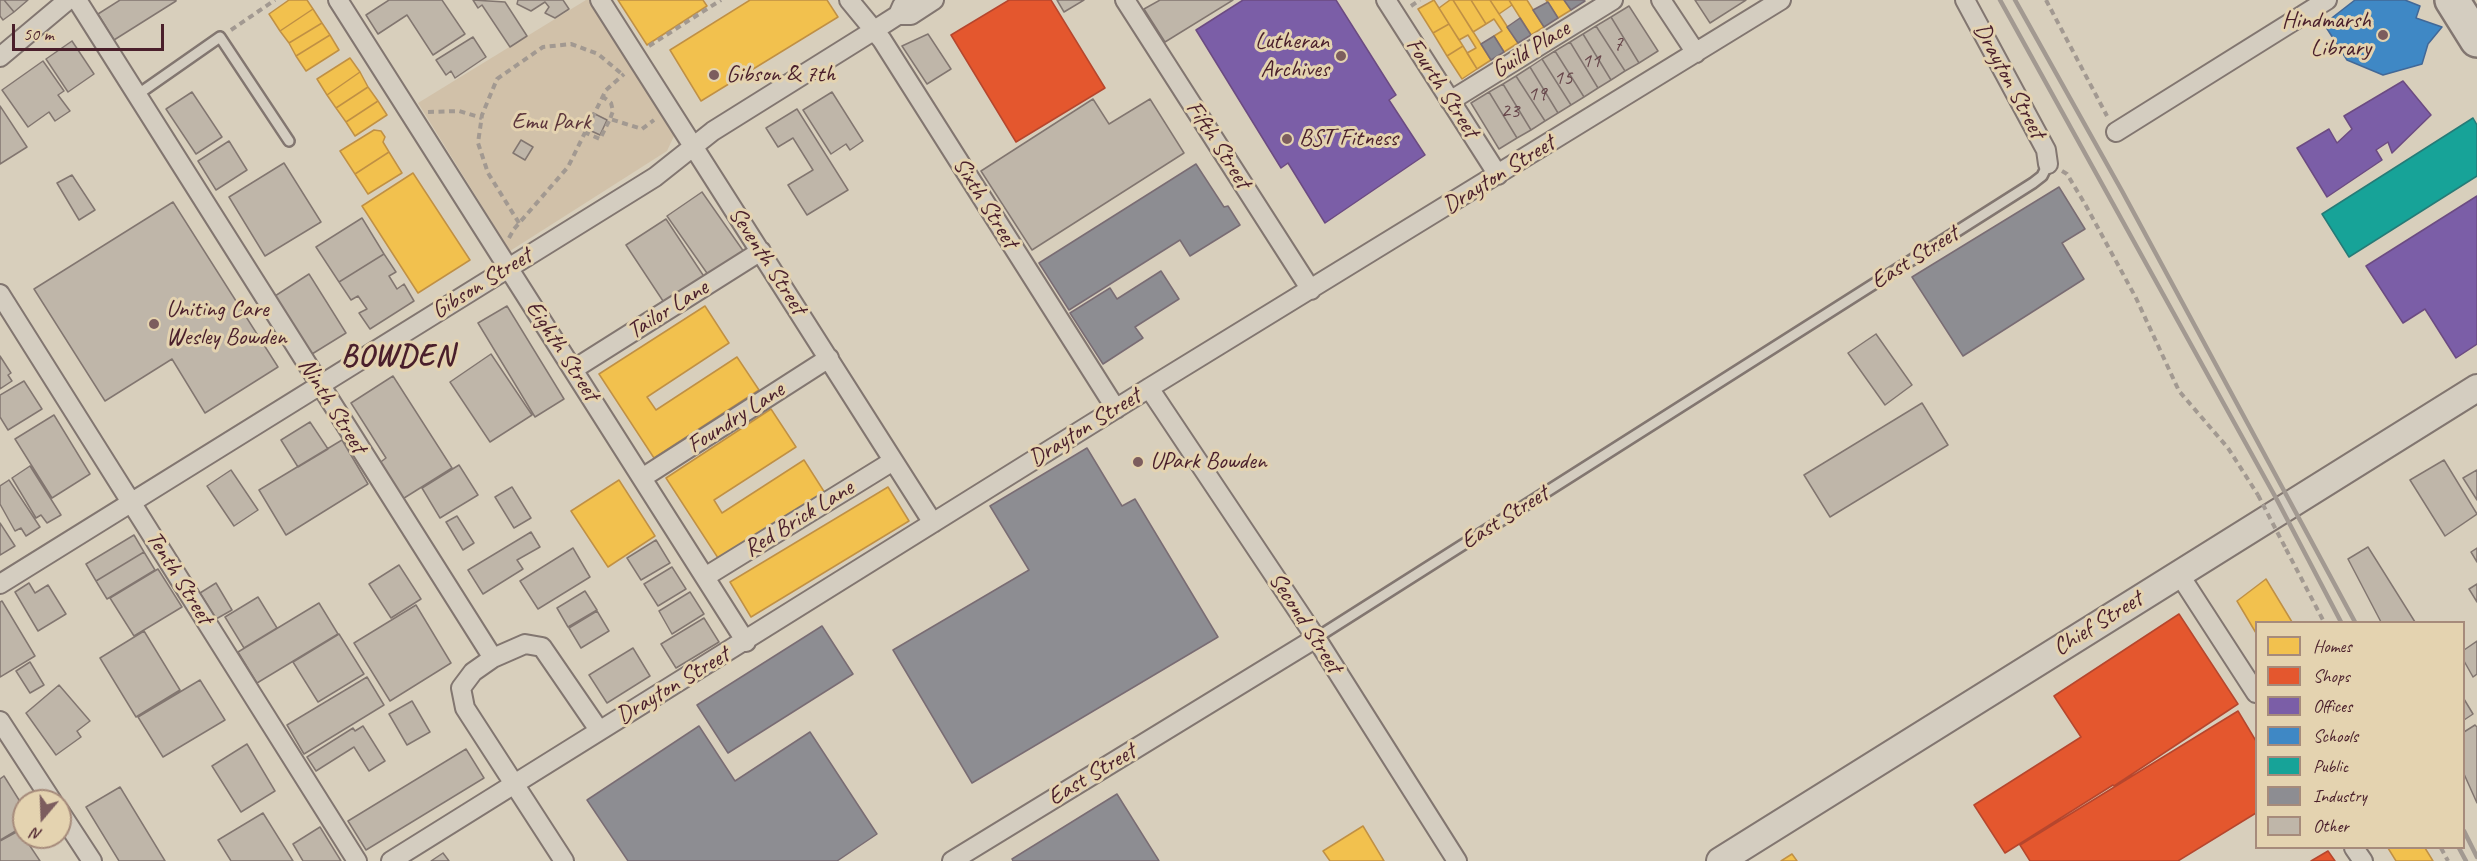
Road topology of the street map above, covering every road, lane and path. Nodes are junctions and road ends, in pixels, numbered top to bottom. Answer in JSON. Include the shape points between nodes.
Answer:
{"nodes":[{"id":1,"x":68,"y":0,"type":"edge"},
{"id":2,"x":77,"y":0,"type":"edge"},
{"id":3,"x":275,"y":0,"type":"edge"},
{"id":4,"x":338,"y":0,"type":"edge"},
{"id":5,"x":600,"y":0,"type":"edge"},
{"id":6,"x":721,"y":0,"type":"edge"},
{"id":7,"x":849,"y":0,"type":"edge"},
{"id":8,"x":912,"y":0,"type":"edge"},
{"id":9,"x":934,"y":0,"type":"edge"},
{"id":10,"x":1386,"y":0,"type":"edge"},
{"id":11,"x":1612,"y":0,"type":"edge"},
{"id":12,"x":1661,"y":0,"type":"edge"},
{"id":13,"x":1781,"y":0,"type":"edge"},
{"id":14,"x":1965,"y":0,"type":"edge"},
{"id":15,"x":2046,"y":0,"type":"edge"},
{"id":16,"x":2327,"y":0,"type":"edge"},
{"id":17,"x":2452,"y":0,"type":"edge"},
{"id":18,"x":1130,"y":2,"type":"edge"},
{"id":19,"x":898,"y":15,"type":"junction"},
{"id":20,"x":873,"y":31,"type":"junction"},
{"id":21,"x":220,"y":37,"type":"junction"},
{"id":22,"x":2477,"y":40,"type":"edge"},
{"id":23,"x":1696,"y":53,"type":"junction"},
{"id":24,"x":0,"y":57,"type":"edge"},
{"id":25,"x":637,"y":59,"type":"junction"},
{"id":26,"x":623,"y":75,"type":"junction"},
{"id":27,"x":137,"y":95,"type":"junction"},
{"id":28,"x":602,"y":96,"type":"junction"},
{"id":29,"x":1450,"y":101,"type":"junction"},
{"id":30,"x":414,"y":117,"type":"junction"},
{"id":31,"x":658,"y":117,"type":"dead end"},
{"id":32,"x":482,"y":118,"type":"junction"},
{"id":33,"x":610,"y":119,"type":"junction"},
{"id":34,"x":2117,"y":131,"type":"joint"},
{"id":35,"x":584,"y":132,"type":"junction"},
{"id":36,"x":289,"y":141,"type":"dead end"},
{"id":37,"x":692,"y":146,"type":"junction"},
{"id":38,"x":2048,"y":164,"type":"junction"},
{"id":39,"x":1498,"y":176,"type":"junction"},
{"id":40,"x":519,"y":223,"type":"junction"},
{"id":41,"x":499,"y":250,"type":"junction"},
{"id":42,"x":761,"y":251,"type":"junction"},
{"id":43,"x":508,"y":268,"type":"junction"},
{"id":44,"x":1311,"y":290,"type":"junction"},
{"id":45,"x":0,"y":294,"type":"edge"},
{"id":46,"x":829,"y":358,"type":"junction"},
{"id":47,"x":574,"y":369,"type":"junction"},
{"id":48,"x":319,"y":386,"type":"junction"},
{"id":49,"x":1149,"y":388,"type":"junction"},
{"id":50,"x":2477,"y":388,"type":"edge"},
{"id":51,"x":1116,"y":409,"type":"junction"},
{"id":52,"x":893,"y":461,"type":"junction"},
{"id":53,"x":642,"y":478,"type":"junction"},
{"id":54,"x":131,"y":502,"type":"junction"},
{"id":55,"x":933,"y":523,"type":"junction"},
{"id":56,"x":2179,"y":574,"type":"junction"},
{"id":57,"x":705,"y":577,"type":"junction"},
{"id":58,"x":0,"y":584,"type":"edge"},
{"id":59,"x":2323,"y":621,"type":"edge"},
{"id":60,"x":1316,"y":638,"type":"junction"},
{"id":61,"x":746,"y":642,"type":"junction"},
{"id":62,"x":493,"y":658,"type":"junction"},
{"id":63,"x":2255,"y":691,"type":"edge"},
{"id":64,"x":0,"y":721,"type":"edge"},
{"id":65,"x":599,"y":730,"type":"junction"},
{"id":66,"x":517,"y":785,"type":"junction"},
{"id":67,"x":44,"y":789,"type":"edge"},
{"id":68,"x":72,"y":830,"type":"edge"},
{"id":69,"x":92,"y":861,"type":"edge"},
{"id":70,"x":357,"y":861,"type":"edge"},
{"id":71,"x":391,"y":861,"type":"edge"},
{"id":72,"x":564,"y":861,"type":"edge"},
{"id":73,"x":952,"y":861,"type":"edge"},
{"id":74,"x":1456,"y":861,"type":"edge"},
{"id":75,"x":1720,"y":861,"type":"edge"}],
"edges":[{"from":1,"to":24,"type":"street"},
{"from":2,"to":27,"type":"street","name":"Ninth Street"},
{"from":3,"to":21,"type":"path"},
{"from":4,"to":30,"type":"street","name":"Eighth Street"},
{"from":5,"to":25,"type":"street","name":"Seventh Street"},
{"from":6,"to":25,"type":"path"},
{"from":7,"to":20,"type":"street","name":"Sixth Street"},
{"from":8,"to":19,"type":"street","name":"Gibson Street","via":[[902,6]]},
{"from":9,"to":19,"type":"street","name":"Gibson Street","via":[[911,15]]},
{"from":10,"to":29,"type":"street","name":"Fourth Street"},
{"from":11,"to":29,"type":"street","name":"Guild Place"},
{"from":12,"to":23,"type":"street"},
{"from":13,"to":23,"type":"street","name":"Drayton Street"},
{"from":14,"to":38,"type":"street","name":"Drayton Street","via":[[2046,150]]},
{"from":15,"to":34,"type":"path"},
{"from":16,"to":34,"type":"street"},
{"from":17,"to":22,"type":"highway"},
{"from":18,"to":44,"type":"street","name":"Fifth Street"},
{"from":19,"to":20,"type":"street","name":"Gibson Street"},
{"from":20,"to":37,"type":"street","name":"Gibson Street"},
{"from":20,"to":51,"type":"street","name":"Sixth Street"},
{"from":21,"to":27,"type":"lane"},
{"from":21,"to":36,"type":"lane"},
{"from":23,"to":39,"type":"street","name":"Drayton Street"},
{"from":25,"to":26,"type":"path"},
{"from":25,"to":37,"type":"street","name":"Seventh Street"},
{"from":26,"to":28,"type":"path"},
{"from":26,"to":32,"type":"path","via":[[598,54],[571,44],[543,47],[496,79]]},
{"from":27,"to":48,"type":"street","name":"Ninth Street"},
{"from":28,"to":33,"type":"path","via":[[611,103]]},
{"from":28,"to":35,"type":"path"},
{"from":29,"to":39,"type":"street","name":"Fourth Street"},
{"from":30,"to":32,"type":"path","via":[[434,110],[459,111]]},
{"from":30,"to":41,"type":"street","name":"Eighth Street"},
{"from":31,"to":33,"type":"path","via":[[642,129]]},
{"from":32,"to":40,"type":"path","via":[[478,143],[488,172]]},
{"from":33,"to":35,"type":"path","via":[[600,139]]},
{"from":35,"to":40,"type":"path","via":[[568,167]]},
{"from":37,"to":42,"type":"street","name":"Seventh Street"},
{"from":37,"to":43,"type":"street","name":"Gibson Street","via":[[655,177]]},
{"from":38,"to":59,"type":"path","bridge":true,"via":[[2067,174],[2136,298],[2179,391],[2228,448],[2258,495]]},
{"from":38,"to":60,"type":"lane","name":"East Street","via":[[2033,183]]},
{"from":39,"to":44,"type":"street","name":"Drayton Street"},
{"from":40,"to":41,"type":"path"},
{"from":41,"to":43,"type":"street","name":"Eighth Street"},
{"from":42,"to":46,"type":"street","name":"Seventh Street"},
{"from":42,"to":47,"type":"street","name":"Tailor Lane"},
{"from":43,"to":47,"type":"street","name":"Eighth Street"},
{"from":43,"to":48,"type":"street","name":"Gibson Street"},
{"from":44,"to":49,"type":"street","name":"Drayton Street"},
{"from":45,"to":54,"type":"street","name":"Tenth Street"},
{"from":46,"to":52,"type":"street","name":"Seventh Street"},
{"from":46,"to":53,"type":"street","name":"Foundry Lane"},
{"from":47,"to":53,"type":"street","name":"Eighth Street"},
{"from":48,"to":54,"type":"street","name":"Gibson Street"},
{"from":48,"to":62,"type":"street","name":"Ninth Street"},
{"from":49,"to":51,"type":"street","name":"Drayton Street"},
{"from":49,"to":60,"type":"street","name":"Second Street"},
{"from":50,"to":56,"type":"street","name":"Chief Street"},
{"from":51,"to":55,"type":"street","name":"Drayton Street"},
{"from":52,"to":55,"type":"street","name":"Seventh Street"},
{"from":52,"to":57,"type":"street","name":"Red Brick Lane"},
{"from":53,"to":57,"type":"street","name":"Eighth Street"},
{"from":54,"to":58,"type":"street","name":"Gibson Street"},
{"from":54,"to":70,"type":"street","name":"Tenth Street"},
{"from":55,"to":61,"type":"street","name":"Drayton Street"},
{"from":56,"to":63,"type":"street"},
{"from":56,"to":75,"type":"street","name":"Chief Street"},
{"from":57,"to":61,"type":"street","name":"Eighth Street"},
{"from":60,"to":73,"type":"street","name":"East Street"},
{"from":60,"to":74,"type":"street","name":"Second Street"},
{"from":61,"to":65,"type":"street","name":"Drayton Street"},
{"from":62,"to":65,"type":"street","via":[[525,644],[542,646]]},
{"from":62,"to":66,"type":"street","via":[[473,672],[461,688],[465,708]]},
{"from":64,"to":67,"type":"street"},
{"from":65,"to":66,"type":"street","name":"Drayton Street"},
{"from":66,"to":71,"type":"street","name":"Drayton Street"},
{"from":66,"to":72,"type":"street"},
{"from":68,"to":69,"type":"street"}]}
